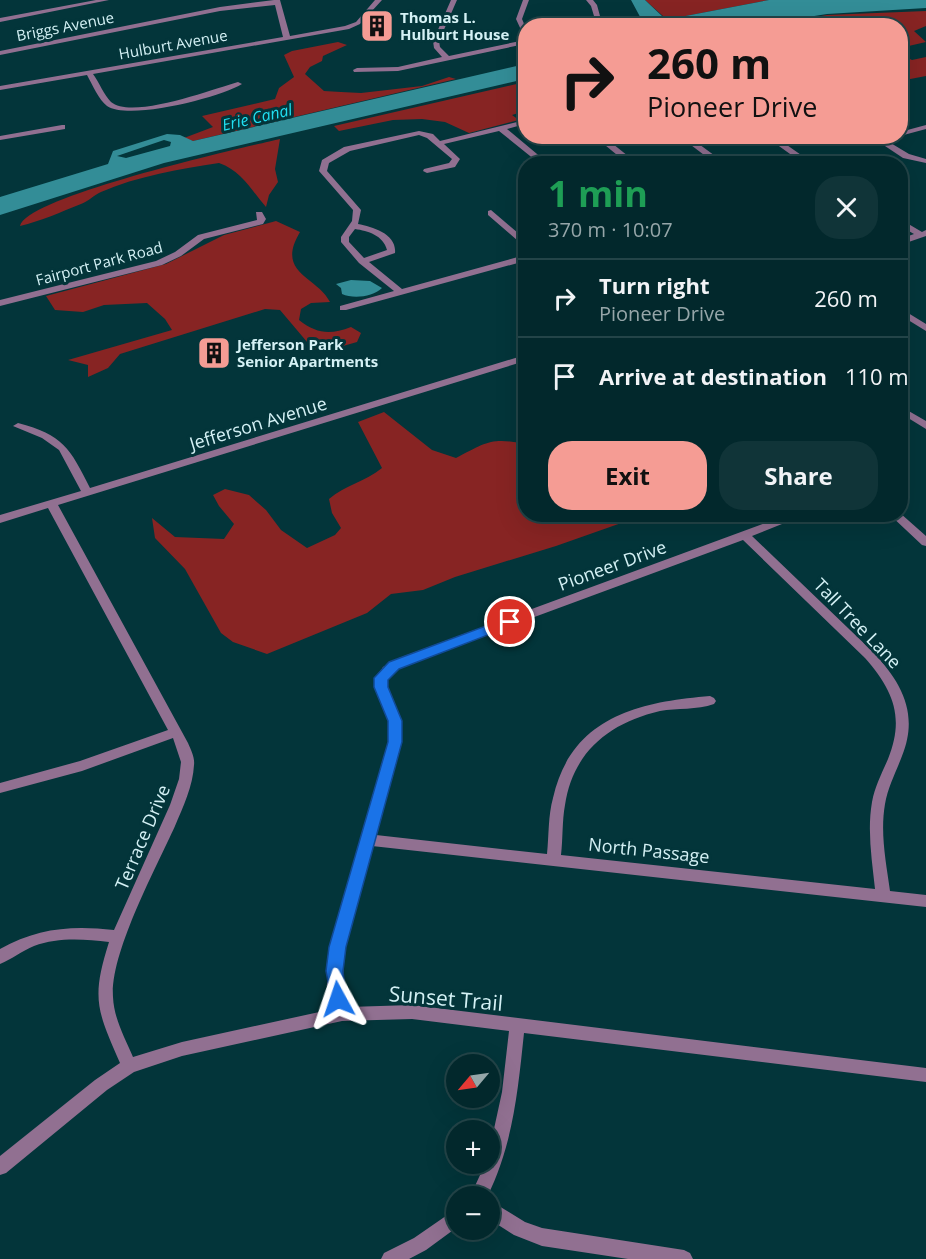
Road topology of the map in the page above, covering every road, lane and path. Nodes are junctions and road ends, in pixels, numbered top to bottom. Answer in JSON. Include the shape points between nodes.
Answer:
{"nodes":[{"id":1,"x":106,"y":0,"type":"edge"},
{"id":2,"x":379,"y":0,"type":"edge"},
{"id":3,"x":454,"y":0,"type":"edge"},
{"id":4,"x":526,"y":0,"type":"edge"},
{"id":5,"x":589,"y":0,"type":"edge"},
{"id":6,"x":277,"y":2,"type":"edge"},
{"id":7,"x":519,"y":18,"type":"edge"},
{"id":8,"x":596,"y":18,"type":"edge"},
{"id":9,"x":0,"y":20,"type":"edge"},
{"id":10,"x":287,"y":38,"type":"junction"},
{"id":11,"x":518,"y":44,"type":"edge"},
{"id":12,"x":0,"y":53,"type":"edge"},
{"id":13,"x":448,"y":59,"type":"junction"},
{"id":14,"x":357,"y":70,"type":"dead end"},
{"id":15,"x":89,"y":72,"type":"junction"},
{"id":16,"x":238,"y":84,"type":"dead end"},
{"id":17,"x":0,"y":88,"type":"edge"},
{"id":18,"x":518,"y":124,"type":"edge"},
{"id":19,"x":62,"y":127,"type":"dead end"},
{"id":20,"x":926,"y":127,"type":"edge"},
{"id":21,"x":501,"y":128,"type":"junction"},
{"id":22,"x":908,"y":132,"type":"edge"},
{"id":23,"x":0,"y":138,"type":"edge"},
{"id":24,"x":518,"y":142,"type":"edge"},
{"id":25,"x":439,"y":143,"type":"junction"},
{"id":26,"x":521,"y":144,"type":"edge"},
{"id":27,"x":608,"y":144,"type":"edge"},
{"id":28,"x":693,"y":144,"type":"edge"},
{"id":29,"x":780,"y":144,"type":"edge"},
{"id":30,"x":886,"y":144,"type":"edge"},
{"id":31,"x":535,"y":156,"type":"edge"},
{"id":32,"x":623,"y":156,"type":"edge"},
{"id":33,"x":711,"y":156,"type":"edge"},
{"id":34,"x":798,"y":156,"type":"edge"},
{"id":35,"x":906,"y":156,"type":"edge"},
{"id":36,"x":908,"y":156,"type":"edge"},
{"id":37,"x":926,"y":161,"type":"edge"},
{"id":38,"x":427,"y":171,"type":"dead end"},
{"id":39,"x":491,"y":213,"type":"dead end"},
{"id":40,"x":259,"y":214,"type":"dead end"},
{"id":41,"x":353,"y":226,"type":"junction"},
{"id":42,"x":908,"y":226,"type":"edge"},
{"id":43,"x":923,"y":234,"type":"edge"},
{"id":44,"x":518,"y":237,"type":"edge"},
{"id":45,"x":908,"y":239,"type":"edge"},
{"id":46,"x":518,"y":260,"type":"edge"},
{"id":47,"x":362,"y":261,"type":"junction"},
{"id":48,"x":400,"y":292,"type":"junction"},
{"id":49,"x":0,"y":303,"type":"edge"},
{"id":50,"x":343,"y":308,"type":"dead end"},
{"id":51,"x":908,"y":316,"type":"edge"},
{"id":52,"x":926,"y":328,"type":"edge"},
{"id":53,"x":518,"y":360,"type":"edge"},
{"id":54,"x":908,"y":414,"type":"edge"},
{"id":55,"x":18,"y":426,"type":"dead end"},
{"id":56,"x":926,"y":426,"type":"edge"},
{"id":57,"x":87,"y":492,"type":"junction"},
{"id":58,"x":51,"y":503,"type":"junction"},
{"id":59,"x":0,"y":519,"type":"edge"},
{"id":60,"x":780,"y":522,"type":"edge"},
{"id":61,"x":903,"y":522,"type":"edge"},
{"id":62,"x":744,"y":535,"type":"junction"},
{"id":63,"x":926,"y":542,"type":"edge"},
{"id":64,"x":710,"y":701,"type":"dead end"},
{"id":65,"x":176,"y":732,"type":"junction"},
{"id":66,"x":0,"y":788,"type":"edge"},
{"id":67,"x":367,"y":840,"type":"junction"},
{"id":68,"x":554,"y":859,"type":"junction"},
{"id":69,"x":883,"y":896,"type":"junction"},
{"id":70,"x":926,"y":901,"type":"edge"},
{"id":71,"x":118,"y":937,"type":"junction"},
{"id":72,"x":0,"y":957,"type":"edge"},
{"id":73,"x":342,"y":1014,"type":"junction"},
{"id":74,"x":517,"y":1026,"type":"junction"},
{"id":75,"x":129,"y":1066,"type":"junction"},
{"id":76,"x":926,"y":1075,"type":"edge"},
{"id":77,"x":0,"y":1167,"type":"edge"},
{"id":78,"x":484,"y":1186,"type":"edge"},
{"id":79,"x":500,"y":1216,"type":"edge"},
{"id":80,"x":446,"y":1225,"type":"edge"},
{"id":81,"x":390,"y":1259,"type":"edge"},
{"id":82,"x":684,"y":1259,"type":"edge"}],
"edges":[{"from":1,"to":9,"type":"street"},
{"from":2,"to":10,"type":"street","name":"Hulburt Avenue","via":[[351,27]]},
{"from":3,"to":13,"type":"street","via":[[435,43]]},
{"from":4,"to":7,"type":"street"},
{"from":5,"to":8,"type":"street"},
{"from":6,"to":10,"type":"street"},
{"from":6,"to":12,"type":"street","name":"Briggs Avenue"},
{"from":10,"to":15,"type":"street","name":"Hulburt Avenue"},
{"from":11,"to":13,"type":"street"},
{"from":13,"to":14,"type":"street","via":[[389,70]]},
{"from":15,"to":16,"type":"street","via":[[110,104],[128,110],[151,108]]},
{"from":15,"to":17,"type":"street","name":"Hulburt Avenue"},
{"from":18,"to":21,"type":"street"},
{"from":19,"to":23,"type":"street"},
{"from":20,"to":22,"type":"street"},
{"from":21,"to":24,"type":"street"},
{"from":21,"to":25,"type":"street"},
{"from":25,"to":38,"type":"street","via":[[457,160]]},
{"from":25,"to":41,"type":"street","via":[[428,135],[413,133],[355,146],[329,158],[323,171],[357,210]]},
{"from":26,"to":31,"type":"street"},
{"from":27,"to":32,"type":"street"},
{"from":28,"to":33,"type":"street"},
{"from":29,"to":34,"type":"street"},
{"from":30,"to":35,"type":"street"},
{"from":36,"to":37,"type":"street"},
{"from":39,"to":44,"type":"street"},
{"from":40,"to":49,"type":"street","name":"Fairport Park Road","via":[[262,219],[258,223],[201,237],[159,263]]},
{"from":41,"to":47,"type":"street","via":[[345,242]]},
{"from":41,"to":47,"type":"street","via":[[379,232],[391,245],[392,251],[386,255]]},
{"from":42,"to":43,"type":"street"},
{"from":43,"to":45,"type":"street"},
{"from":46,"to":48,"type":"street"},
{"from":47,"to":48,"type":"street"},
{"from":48,"to":50,"type":"street"},
{"from":51,"to":52,"type":"street"},
{"from":53,"to":57,"type":"street","name":"Jefferson Avenue"},
{"from":54,"to":56,"type":"street"},
{"from":55,"to":57,"type":"street","via":[[59,443]]},
{"from":57,"to":58,"type":"street","name":"Jefferson Avenue"},
{"from":58,"to":59,"type":"street","name":"Jefferson Avenue"},
{"from":58,"to":65,"type":"street","name":"Terrace Drive"},
{"from":60,"to":62,"type":"street","name":"Pioneer Drive"},
{"from":61,"to":63,"type":"street"},
{"from":62,"to":67,"type":"street","name":"Pioneer Drive","via":[[403,662],[385,673],[381,687],[395,721],[395,742]]},
{"from":62,"to":69,"type":"street","name":"Tall Tree Lane","via":[[884,670],[898,696],[903,735],[885,772],[876,818]]},
{"from":64,"to":68,"type":"street","via":[[640,710],[612,722],[587,742],[569,770],[559,796]]},
{"from":65,"to":66,"type":"street","via":[[82,766]]},
{"from":65,"to":71,"type":"street","name":"Terrace Drive","via":[[188,762],[186,779]]},
{"from":67,"to":68,"type":"street","name":"North Passage"},
{"from":67,"to":73,"type":"street","via":[[338,947],[335,985]]},
{"from":68,"to":69,"type":"street","name":"North Passage"},
{"from":69,"to":70,"type":"street","name":"North Passage"},
{"from":71,"to":72,"type":"street","via":[[85,932],[50,934],[30,939]]},
{"from":71,"to":75,"type":"street","name":"Terrace Drive","via":[[105,995],[108,1017]]},
{"from":73,"to":74,"type":"street","name":"Sunset Trail","via":[[412,1012]]},
{"from":73,"to":75,"type":"street","name":"Sunset Trail","via":[[182,1049]]},
{"from":74,"to":76,"type":"street","name":"Sunset Trail"},
{"from":74,"to":78,"type":"street","via":[[504,1136]]},
{"from":75,"to":77,"type":"street","name":"Sunset Trail"},
{"from":79,"to":82,"type":"street","via":[[542,1238]]},
{"from":80,"to":81,"type":"street"}]}
